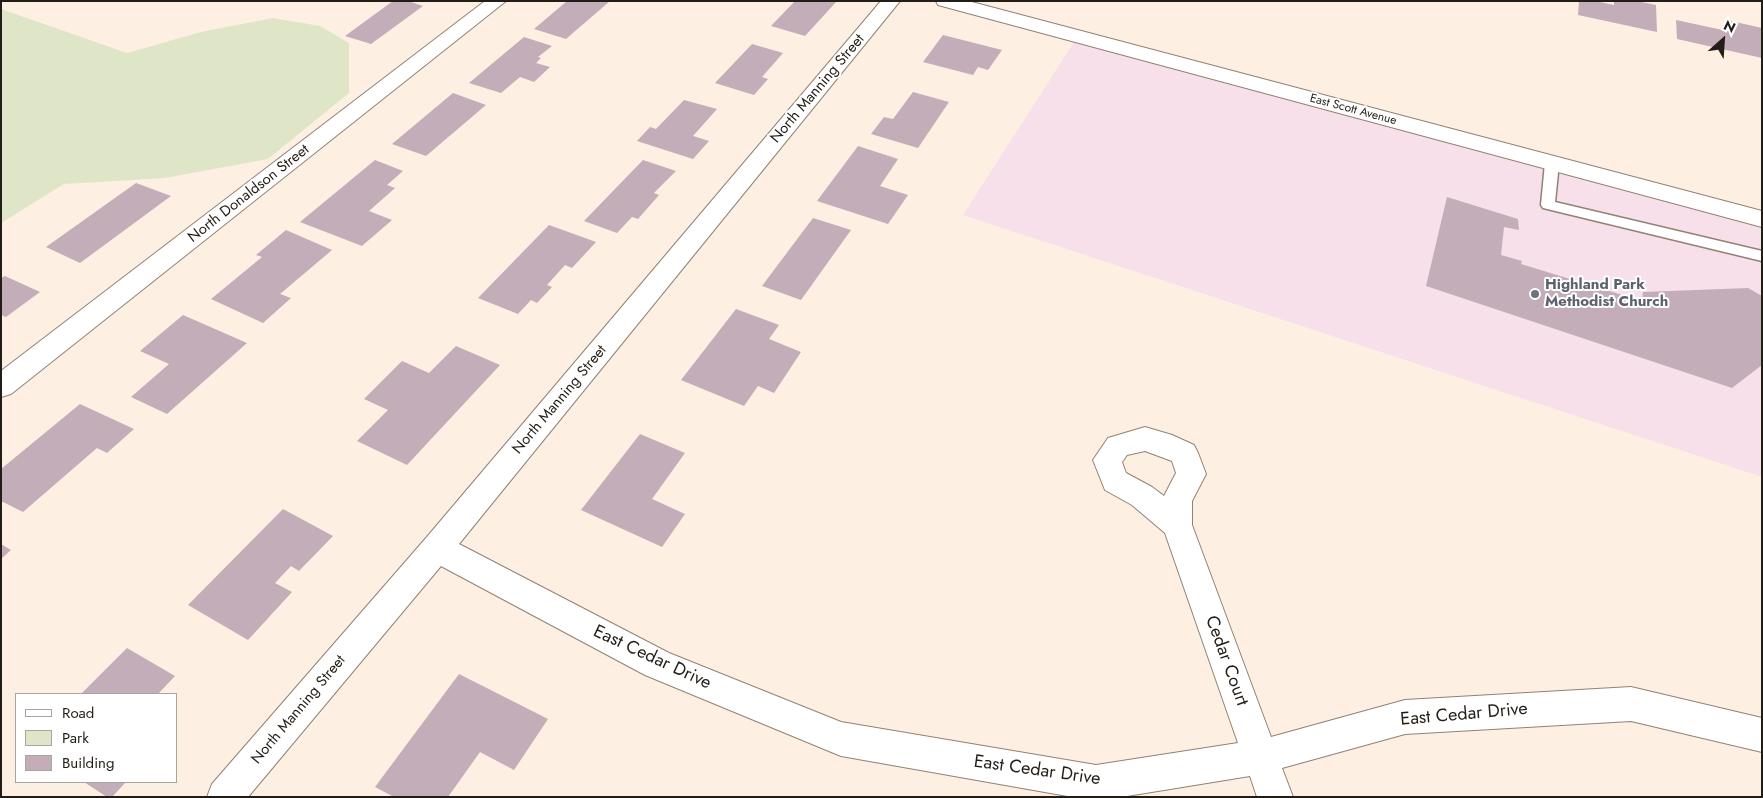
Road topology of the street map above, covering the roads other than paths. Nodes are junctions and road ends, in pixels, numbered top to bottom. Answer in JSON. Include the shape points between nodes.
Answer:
{"nodes":[{"id":1,"x":497,"y":1,"type":"edge"},
{"id":2,"x":891,"y":1,"type":"edge"},
{"id":3,"x":945,"y":1,"type":"edge"},
{"id":4,"x":1552,"y":163,"type":"junction"},
{"id":5,"x":1762,"y":219,"type":"edge"},
{"id":6,"x":1762,"y":256,"type":"edge"},
{"id":7,"x":1,"y":386,"type":"edge"},
{"id":8,"x":1178,"y":525,"type":"dead end"},
{"id":9,"x":437,"y":548,"type":"junction"},
{"id":10,"x":1762,"y":735,"type":"edge"},
{"id":11,"x":1260,"y":757,"type":"junction"},
{"id":12,"x":225,"y":797,"type":"edge"},
{"id":13,"x":1275,"y":797,"type":"edge"}],
"edges":[{"from":1,"to":7,"type":"street","name":"North Donaldson Street"},
{"from":2,"to":9,"type":"street","name":"North Manning Street"},
{"from":3,"to":4,"type":"street","name":"East Scott Avenue"},
{"from":4,"to":5,"type":"street","name":"East Scott Avenue"},
{"from":4,"to":6,"type":"lane","via":[[1548,205]]},
{"from":8,"to":11,"type":"street","name":"Cedar Court"},
{"from":9,"to":11,"type":"street","name":"East Cedar Drive","via":[[657,664],[841,739],[1096,783]]},
{"from":9,"to":12,"type":"street","name":"North Manning Street"},
{"from":10,"to":11,"type":"street","name":"East Cedar Drive","via":[[1631,704],[1406,718]]},
{"from":11,"to":13,"type":"street","name":"Cedar Court"}]}
